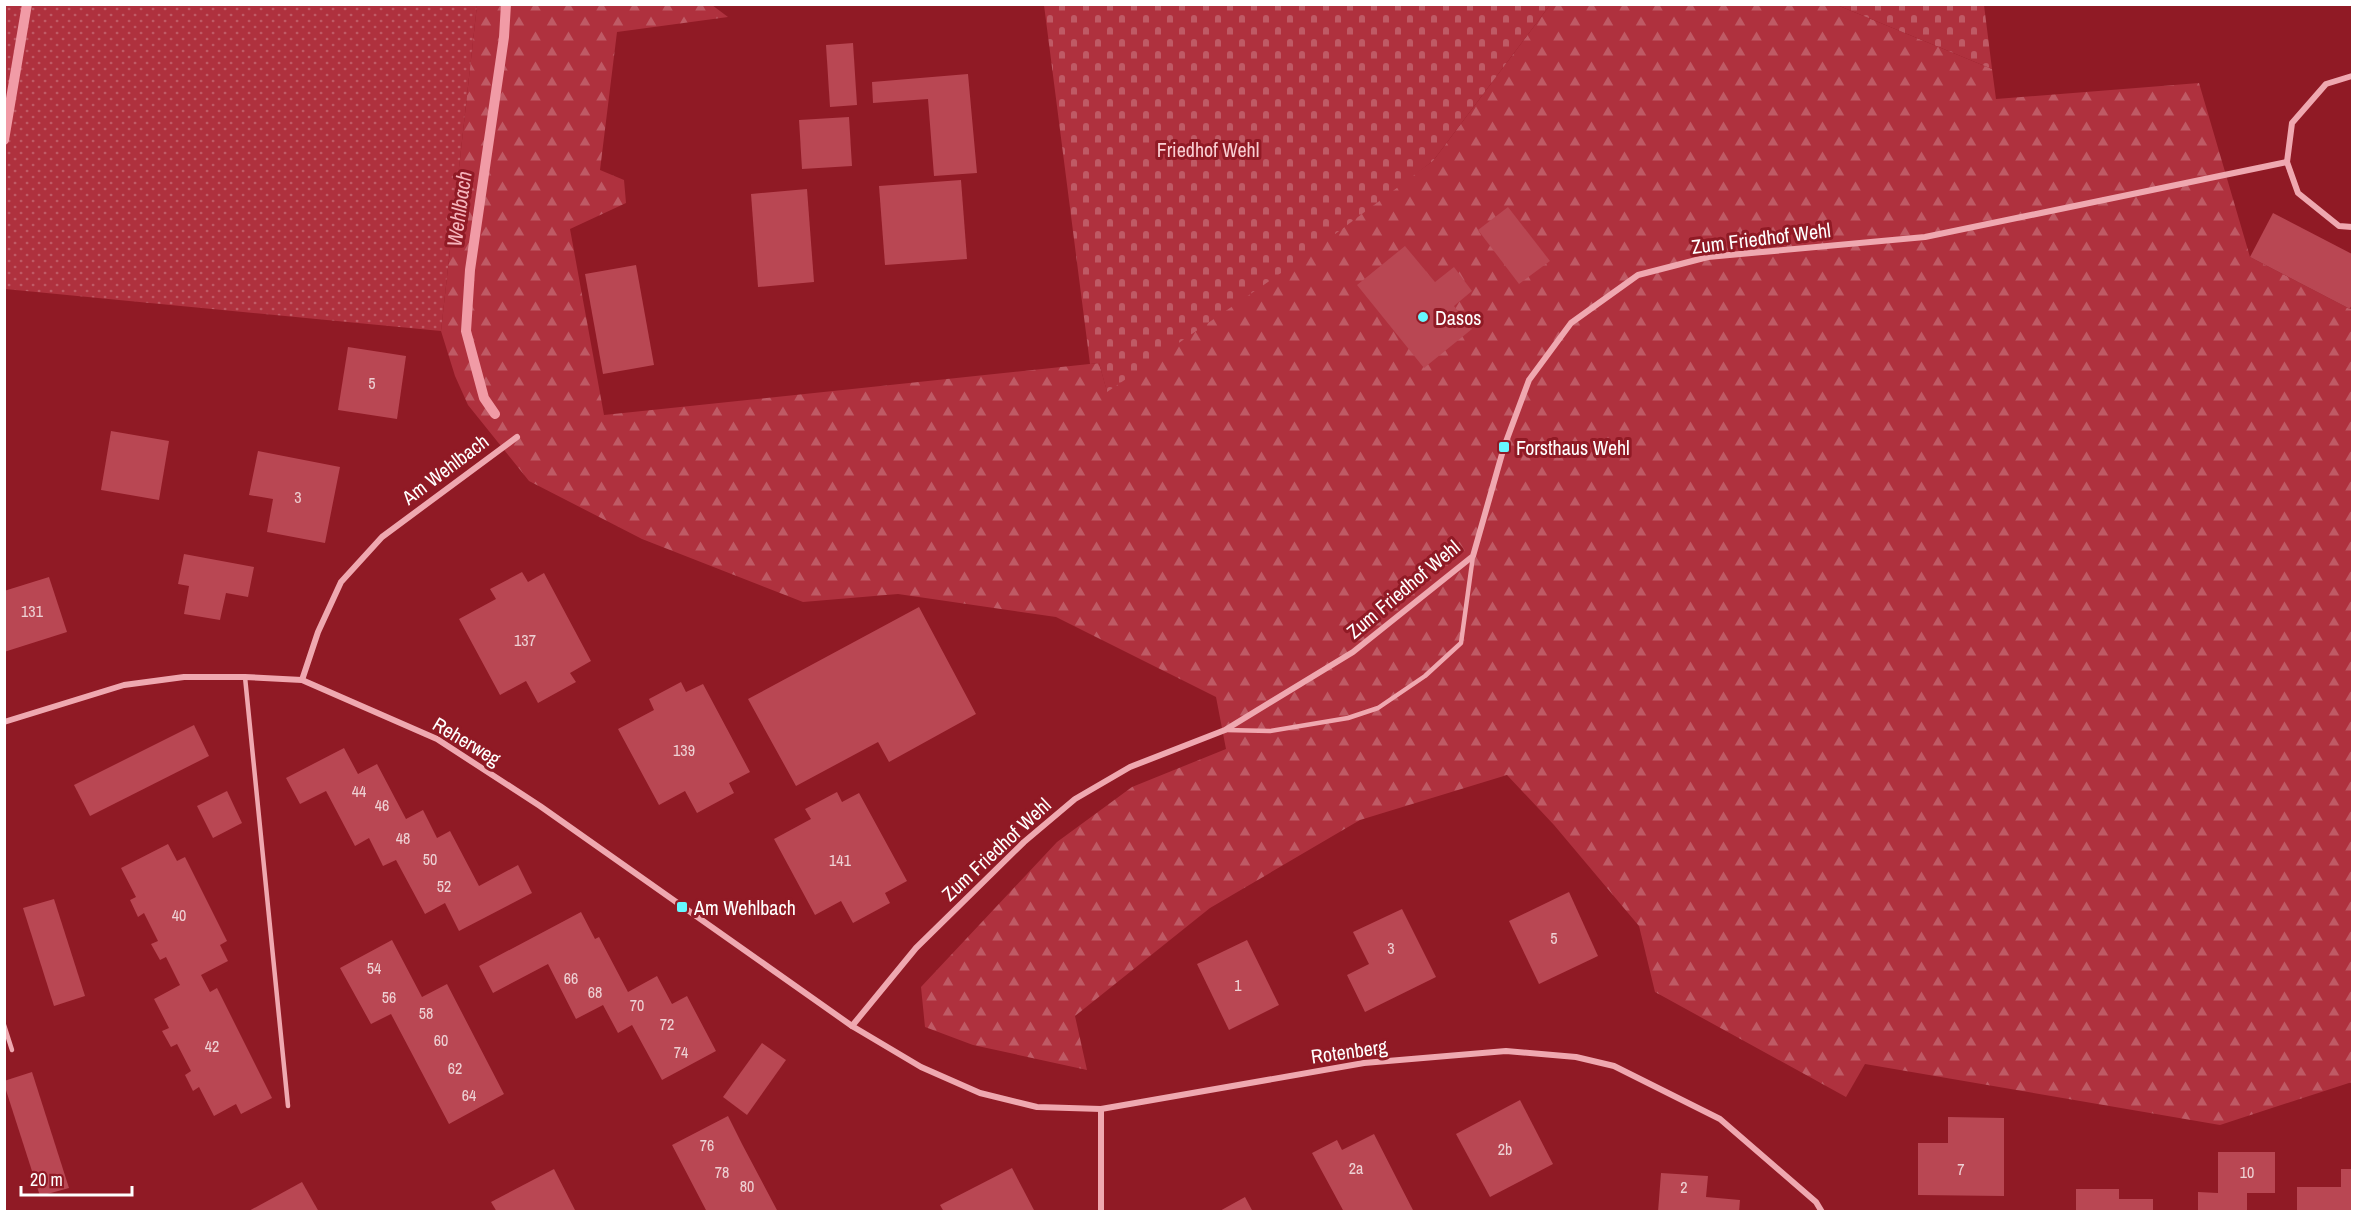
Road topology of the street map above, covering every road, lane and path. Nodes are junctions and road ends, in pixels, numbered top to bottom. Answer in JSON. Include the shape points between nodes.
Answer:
{"nodes":[{"id":1,"x":2352,"y":76,"type":"edge"},
{"id":2,"x":2287,"y":162,"type":"junction"},
{"id":3,"x":2352,"y":227,"type":"edge"},
{"id":4,"x":517,"y":436,"type":"dead end"},
{"id":5,"x":1473,"y":556,"type":"junction"},
{"id":6,"x":245,"y":677,"type":"junction"},
{"id":7,"x":302,"y":681,"type":"junction"},
{"id":8,"x":4,"y":722,"type":"edge"},
{"id":9,"x":1225,"y":730,"type":"junction"},
{"id":10,"x":4,"y":1025,"type":"edge"},
{"id":11,"x":852,"y":1026,"type":"junction"},
{"id":12,"x":12,"y":1050,"type":"dead end"},
{"id":13,"x":288,"y":1106,"type":"dead end"},
{"id":14,"x":1101,"y":1109,"type":"junction"},
{"id":15,"x":1101,"y":1212,"type":"edge"},
{"id":16,"x":1822,"y":1212,"type":"edge"}],
"edges":[{"from":1,"to":2,"type":"street","via":[[2326,84],[2292,123]]},
{"from":2,"to":3,"type":"street","via":[[2298,194],[2338,226]]},
{"from":2,"to":5,"type":"street","name":"Zum Friedhof Wehl","via":[[1925,237],[1708,257],[1638,275],[1571,323],[1529,380],[1504,447]]},
{"from":4,"to":7,"type":"street","name":"Am Wehlbach","via":[[382,537],[341,582],[318,632]]},
{"from":5,"to":9,"type":"street","name":"Zum Friedhof Wehl","via":[[1353,652]]},
{"from":5,"to":9,"type":"lane","via":[[1461,643],[1425,676],[1378,708],[1348,718],[1270,731]]},
{"from":6,"to":7,"type":"street","name":"Reherweg"},
{"from":6,"to":8,"type":"street","name":"Reherweg","via":[[184,677],[124,685]]},
{"from":6,"to":13,"type":"lane"},
{"from":7,"to":11,"type":"street","name":"Reherweg","via":[[437,739],[540,806]]},
{"from":9,"to":11,"type":"street","name":"Zum Friedhof Wehl","via":[[1130,767],[1075,799],[1024,842],[916,948]]},
{"from":10,"to":12,"type":"lane"},
{"from":11,"to":14,"type":"street","name":"Rotenberg","via":[[921,1067],[980,1093],[1037,1107]]},
{"from":14,"to":15,"type":"street"},
{"from":14,"to":16,"type":"street","name":"Rotenberg","via":[[1364,1063],[1506,1051],[1576,1057],[1614,1066],[1720,1119],[1816,1202]]}]}
